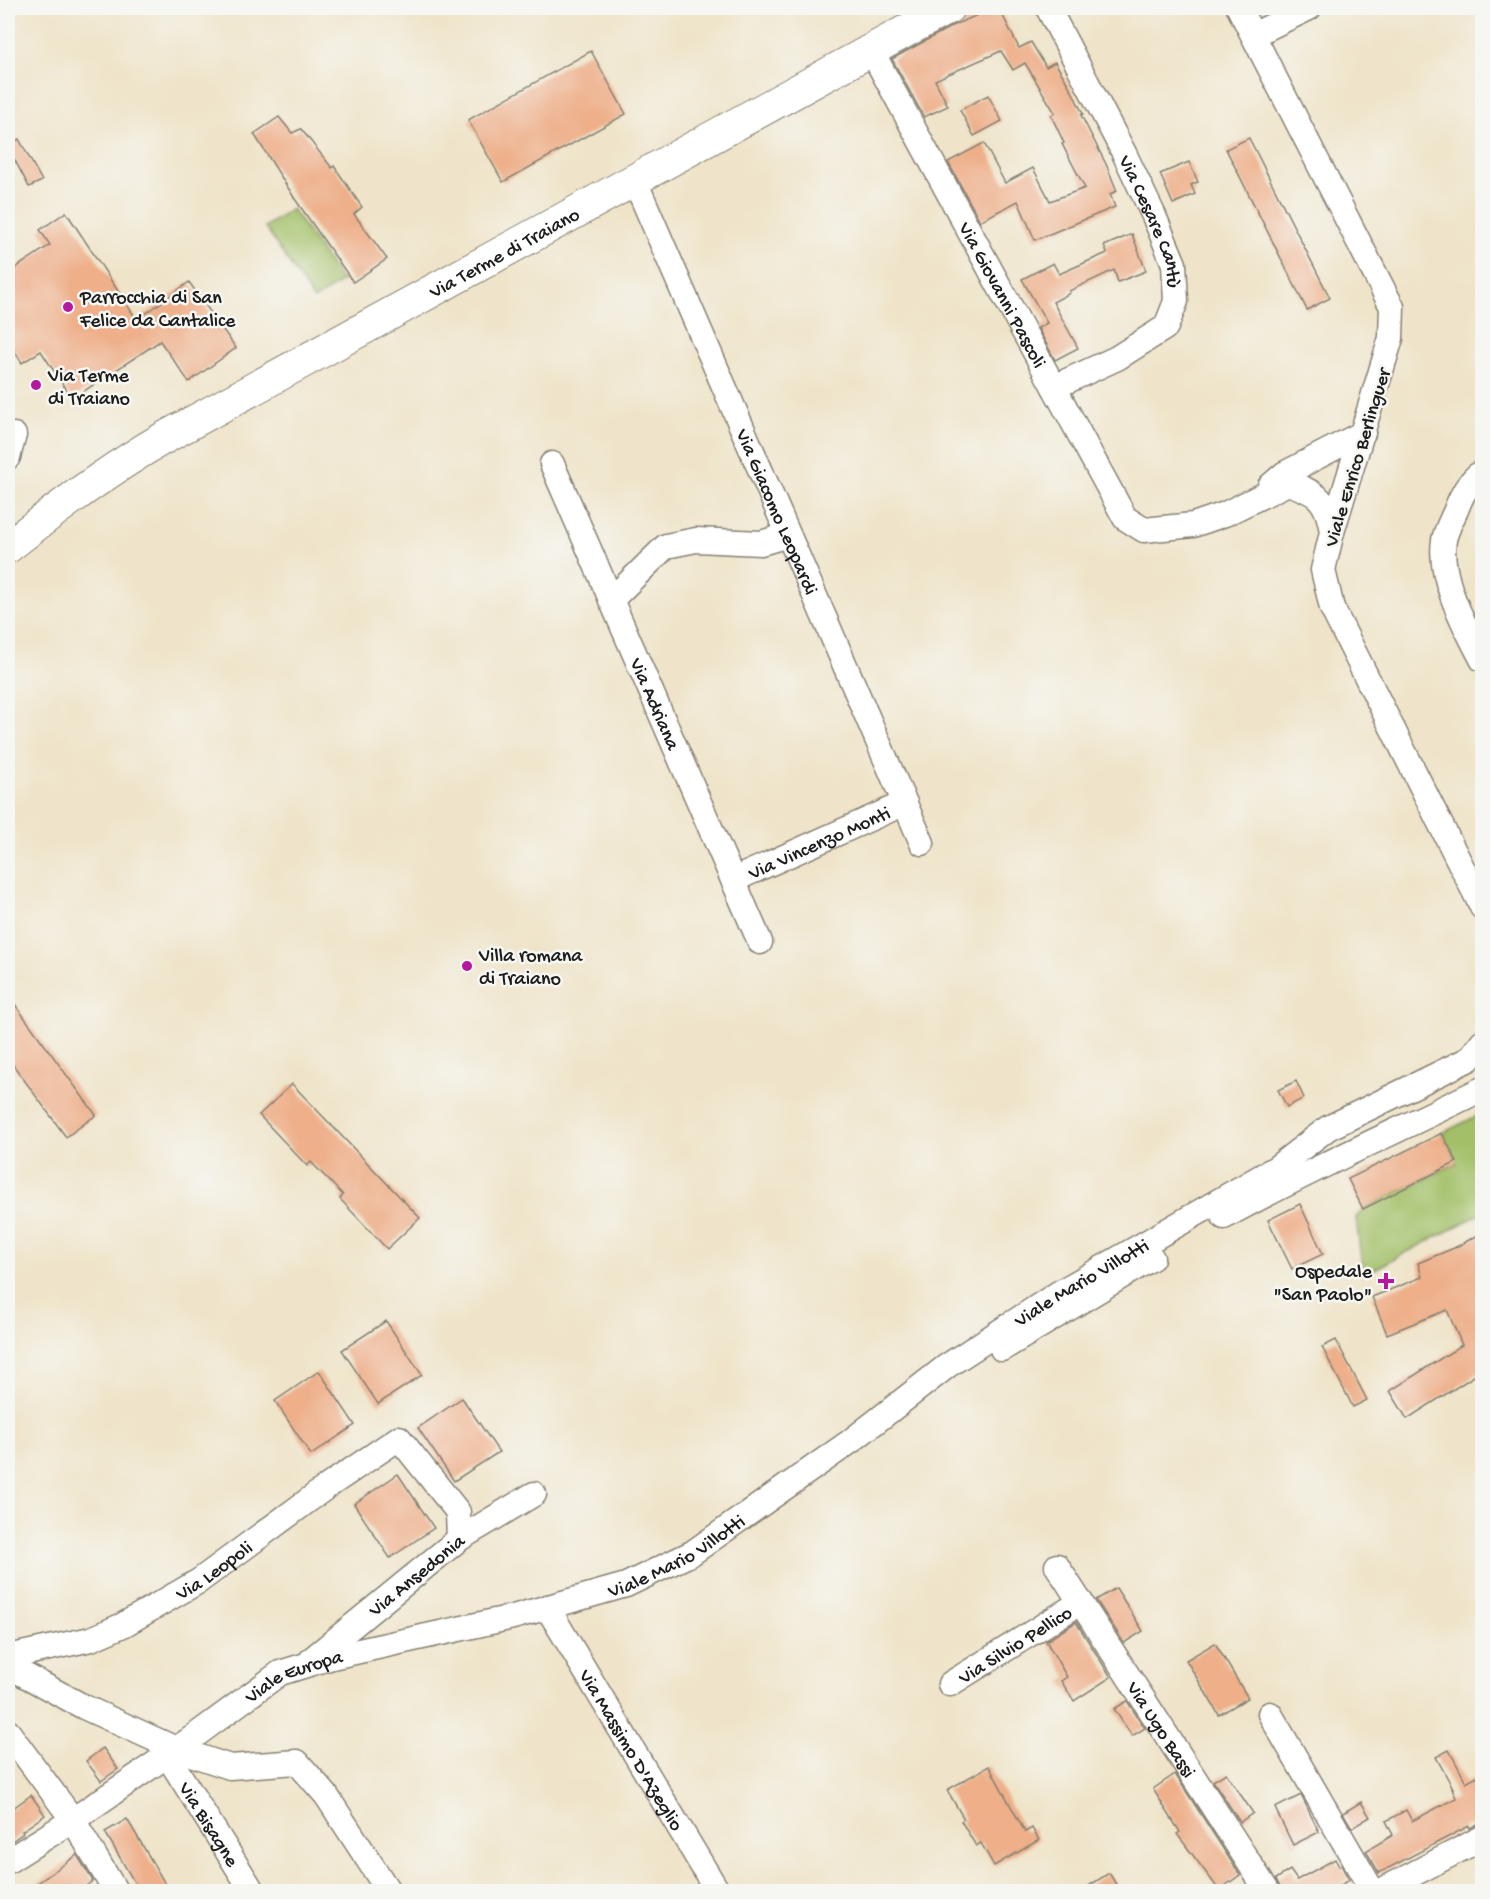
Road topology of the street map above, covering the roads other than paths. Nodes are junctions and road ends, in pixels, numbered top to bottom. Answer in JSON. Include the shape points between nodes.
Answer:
{"nodes":[{"id":1,"x":948,"y":8,"type":"edge"},
{"id":2,"x":1048,"y":8,"type":"edge"},
{"id":3,"x":1239,"y":8,"type":"edge"},
{"id":4,"x":1309,"y":8,"type":"edge"},
{"id":5,"x":1253,"y":35,"type":"junction"},
{"id":6,"x":871,"y":50,"type":"junction"},
{"id":7,"x":635,"y":181,"type":"junction"},
{"id":8,"x":1054,"y":387,"type":"junction"},
{"id":9,"x":1363,"y":433,"type":"junction"},
{"id":10,"x":552,"y":464,"type":"dead end"},
{"id":11,"x":1482,"y":472,"type":"edge"},
{"id":12,"x":1259,"y":496,"type":"junction"},
{"id":13,"x":1332,"y":532,"type":"junction"},
{"id":14,"x":788,"y":535,"type":"junction"},
{"id":15,"x":8,"y":547,"type":"edge"},
{"id":16,"x":611,"y":600,"type":"junction"},
{"id":17,"x":1482,"y":659,"type":"edge"},
{"id":18,"x":905,"y":803,"type":"junction"},
{"id":19,"x":922,"y":843,"type":"dead end"},
{"id":20,"x":733,"y":880,"type":"junction"},
{"id":21,"x":1482,"y":907,"type":"edge"},
{"id":22,"x":760,"y":942,"type":"dead end"},
{"id":23,"x":1482,"y":1042,"type":"edge"},
{"id":24,"x":1482,"y":1089,"type":"edge"},
{"id":25,"x":1319,"y":1136,"type":"junction"},
{"id":26,"x":1329,"y":1162,"type":"junction"},
{"id":27,"x":851,"y":1441,"type":"junction"},
{"id":28,"x":534,"y":1494,"type":"dead end"},
{"id":29,"x":459,"y":1539,"type":"junction"},
{"id":30,"x":1058,"y":1566,"type":"dead end"},
{"id":31,"x":1081,"y":1602,"type":"junction"},
{"id":32,"x":547,"y":1607,"type":"junction"},
{"id":33,"x":8,"y":1658,"type":"edge"},
{"id":34,"x":8,"y":1666,"type":"edge"},
{"id":35,"x":303,"y":1666,"type":"junction"},
{"id":36,"x":950,"y":1684,"type":"dead end"},
{"id":37,"x":1270,"y":1714,"type":"dead end"},
{"id":38,"x":8,"y":1732,"type":"edge"},
{"id":39,"x":172,"y":1752,"type":"junction"},
{"id":40,"x":73,"y":1820,"type":"junction"},
{"id":41,"x":1482,"y":1838,"type":"edge"},
{"id":42,"x":8,"y":1861,"type":"edge"},
{"id":43,"x":116,"y":1892,"type":"edge"},
{"id":44,"x":253,"y":1892,"type":"edge"},
{"id":45,"x":388,"y":1892,"type":"edge"},
{"id":46,"x":718,"y":1892,"type":"edge"},
{"id":47,"x":1268,"y":1892,"type":"edge"},
{"id":48,"x":1373,"y":1892,"type":"edge"},
{"id":49,"x":1379,"y":1892,"type":"edge"}],
"edges":[{"from":1,"to":6,"type":"main road","name":"Via Terme di Traiano"},
{"from":2,"to":8,"type":"street","name":"Via Cesare Cantù","via":[[1154,216],[1174,264],[1176,300],[1167,327],[1117,358]]},
{"from":3,"to":5,"type":"street","name":"Viale Enrico Berlinguer"},
{"from":4,"to":5,"type":"street"},
{"from":5,"to":9,"type":"street","name":"Viale Enrico Berlinguer","via":[[1392,307],[1391,338]]},
{"from":6,"to":7,"type":"main road","name":"Via Terme di Traiano"},
{"from":6,"to":8,"type":"street","name":"Via Giovanni Pascoli"},
{"from":7,"to":14,"type":"street","name":"Via Giacomo Leopardi"},
{"from":7,"to":15,"type":"main road","name":"Via Terme di Traiano","via":[[124,461]]},
{"from":8,"to":12,"type":"street","name":"Via Giovanni Pascoli","via":[[1125,518],[1144,530],[1193,525]]},
{"from":9,"to":12,"type":"street","via":[[1284,474]]},
{"from":9,"to":13,"type":"street","name":"Viale Enrico Berlinguer"},
{"from":10,"to":16,"type":"street","name":"Via Adriana"},
{"from":11,"to":17,"type":"street","via":[[1474,477],[1444,539],[1444,570]]},
{"from":12,"to":13,"type":"street","via":[[1288,483],[1311,491],[1328,509]]},
{"from":13,"to":21,"type":"street","name":"Viale Enrico Berlinguer","via":[[1323,570],[1332,608]]},
{"from":14,"to":16,"type":"street","via":[[761,543],[696,540],[666,546]]},
{"from":14,"to":18,"type":"street","name":"Via Giacomo Leopardi"},
{"from":16,"to":20,"type":"street","name":"Via Adriana"},
{"from":18,"to":19,"type":"street","name":"Via Giacomo Leopardi"},
{"from":18,"to":20,"type":"street","name":"Via Vincenzo Monti"},
{"from":20,"to":22,"type":"street","name":"Via Adriana"},
{"from":23,"to":25,"type":"street","name":"Viale Mario Villotti","via":[[1469,1059],[1328,1128]]},
{"from":24,"to":26,"type":"street","name":"Viale Mario Villotti"},
{"from":25,"to":26,"type":"street","via":[[1319,1146]]},
{"from":25,"to":27,"type":"street","name":"Viale Mario Villotti","via":[[1276,1168],[1047,1301],[947,1366]]},
{"from":26,"to":27,"type":"street","name":"Viale Mario Villotti","via":[[1189,1236]]},
{"from":27,"to":32,"type":"street","name":"Viale Mario Villotti","via":[[692,1553],[626,1585]]},
{"from":28,"to":29,"type":"street","name":"Via Ansedonia"},
{"from":29,"to":33,"type":"street","name":"Via Leopoli","via":[[458,1512],[399,1438],[199,1581],[123,1625],[92,1639]]},
{"from":29,"to":35,"type":"street","name":"Via Ansedonia"},
{"from":30,"to":31,"type":"street","name":"Via Ugo Bassi"},
{"from":31,"to":36,"type":"street","name":"Via Silvio Pellico"},
{"from":31,"to":47,"type":"street","name":"Via Ugo Bassi"},
{"from":32,"to":35,"type":"street","name":"Viale Europa"},
{"from":32,"to":46,"type":"street","name":"Via Massimo D'Azeglio"},
{"from":34,"to":39,"type":"street"},
{"from":35,"to":39,"type":"street","name":"Viale Europa","via":[[280,1673]]},
{"from":37,"to":48,"type":"street"},
{"from":38,"to":40,"type":"street"},
{"from":39,"to":40,"type":"street","name":"Viale Europa"},
{"from":39,"to":44,"type":"street","name":"Via Bisagne"},
{"from":39,"to":45,"type":"street","via":[[230,1767],[297,1762],[326,1795]]},
{"from":40,"to":42,"type":"street","name":"Viale Europa"},
{"from":40,"to":43,"type":"street"},
{"from":41,"to":49,"type":"street"}]}
